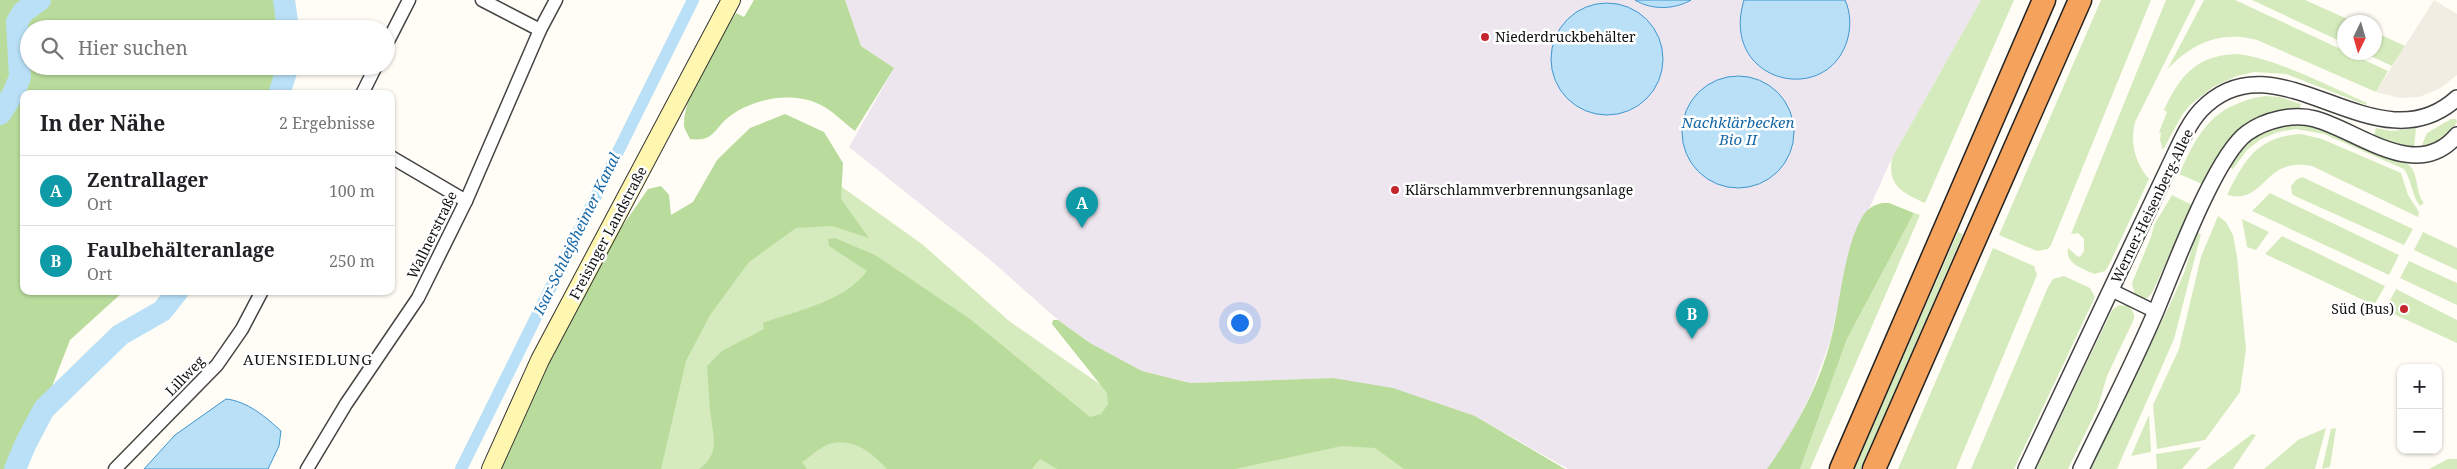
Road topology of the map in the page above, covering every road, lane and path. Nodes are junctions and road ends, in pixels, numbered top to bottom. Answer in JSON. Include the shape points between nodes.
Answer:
{"nodes":[{"id":1,"x":409,"y":0,"type":"edge"},
{"id":2,"x":482,"y":0,"type":"edge"},
{"id":3,"x":556,"y":0,"type":"edge"},
{"id":4,"x":731,"y":0,"type":"edge"},
{"id":5,"x":2044,"y":0,"type":"edge"},
{"id":6,"x":2080,"y":0,"type":"edge"},
{"id":7,"x":395,"y":28,"type":"edge"},
{"id":8,"x":540,"y":30,"type":"junction"},
{"id":9,"x":372,"y":75,"type":"edge"},
{"id":10,"x":364,"y":90,"type":"edge"},
{"id":11,"x":2457,"y":98,"type":"edge"},
{"id":12,"x":2457,"y":135,"type":"edge"},
{"id":13,"x":395,"y":160,"type":"edge"},
{"id":14,"x":466,"y":201,"type":"junction"},
{"id":15,"x":2110,"y":290,"type":"junction"},
{"id":16,"x":260,"y":295,"type":"edge"},
{"id":17,"x":2156,"y":312,"type":"junction"},
{"id":18,"x":115,"y":469,"type":"edge"},
{"id":19,"x":307,"y":469,"type":"edge"},
{"id":20,"x":491,"y":469,"type":"edge"},
{"id":21,"x":1841,"y":469,"type":"edge"},
{"id":22,"x":1874,"y":469,"type":"edge"},
{"id":23,"x":2026,"y":469,"type":"edge"},
{"id":24,"x":2082,"y":469,"type":"edge"}],
"edges":[{"from":1,"to":7,"type":"street"},
{"from":2,"to":8,"type":"street"},
{"from":3,"to":8,"type":"street","name":"Wallnerstraße"},
{"from":4,"to":20,"type":"main road","name":"Freisinger Landstraße","via":[[540,360]]},
{"from":5,"to":21,"type":"highway"},
{"from":6,"to":22,"type":"highway"},
{"from":8,"to":14,"type":"street","name":"Wallnerstraße"},
{"from":9,"to":10,"type":"street"},
{"from":11,"to":15,"type":"street","name":"Werner-Heisenberg-Allee","via":[[2444,108],[2417,118],[2382,120],[2275,85],[2257,84],[2225,93],[2201,110],[2188,128]]},
{"from":12,"to":17,"type":"street","via":[[2444,147],[2429,154],[2403,154],[2314,118],[2278,119],[2246,134],[2234,145],[2218,172]]},
{"from":13,"to":14,"type":"street"},
{"from":14,"to":19,"type":"street","name":"Wallnerstraße","via":[[418,298],[346,404]]},
{"from":15,"to":17,"type":"street"},
{"from":15,"to":23,"type":"street","name":"Werner-Heisenberg-Allee"},
{"from":16,"to":18,"type":"street","name":"Lillweg","via":[[242,329],[217,365]]},
{"from":17,"to":24,"type":"street"}]}
